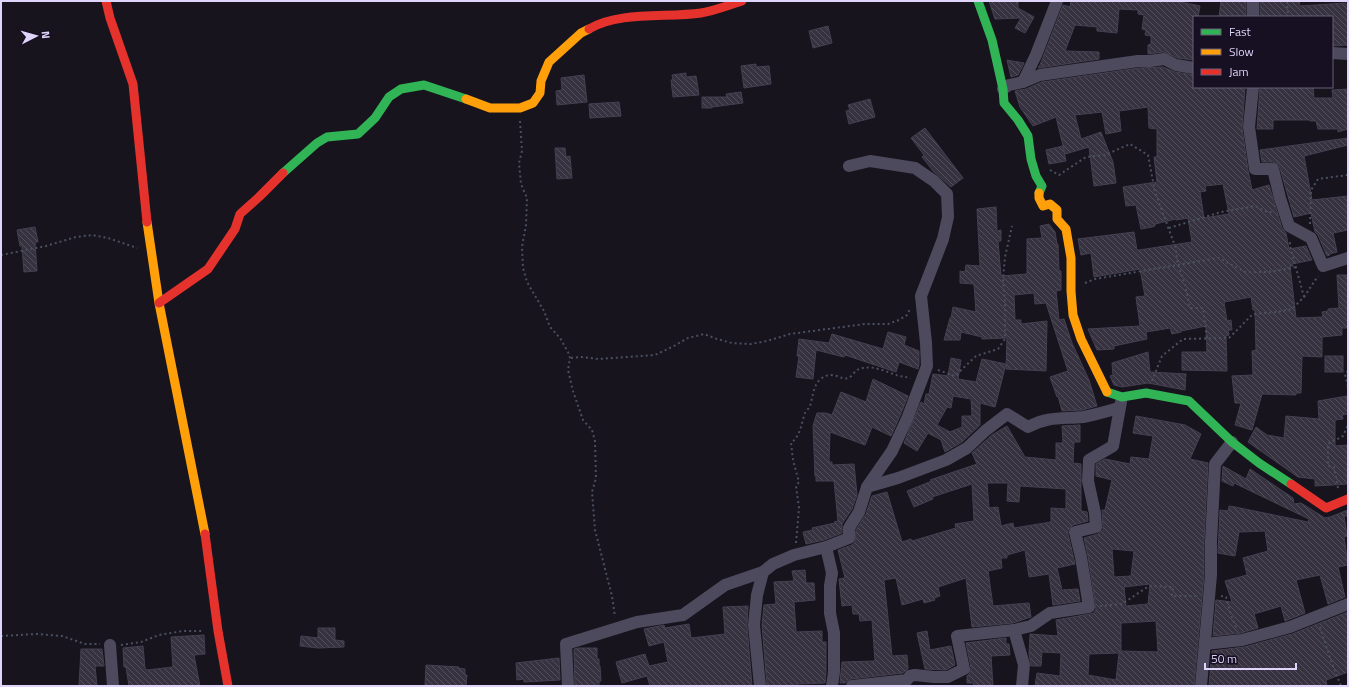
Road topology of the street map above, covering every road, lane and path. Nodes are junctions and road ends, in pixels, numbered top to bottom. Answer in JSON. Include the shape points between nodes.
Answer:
{"nodes":[{"id":1,"x":106,"y":1,"type":"edge"},
{"id":2,"x":742,"y":1,"type":"edge"},
{"id":3,"x":978,"y":1,"type":"edge"},
{"id":4,"x":1057,"y":1,"type":"edge"},
{"id":5,"x":1253,"y":1,"type":"edge"},
{"id":6,"x":1288,"y":1,"type":"edge"},
{"id":7,"x":1253,"y":16,"type":"edge"},
{"id":8,"x":1288,"y":16,"type":"edge"},
{"id":9,"x":1333,"y":53,"type":"edge"},
{"id":10,"x":1348,"y":54,"type":"edge"},
{"id":11,"x":1193,"y":68,"type":"edge"},
{"id":12,"x":1023,"y":82,"type":"junction"},
{"id":13,"x":1003,"y":88,"type":"junction"},
{"id":14,"x":1253,"y":88,"type":"edge"},
{"id":15,"x":520,"y":108,"type":"junction"},
{"id":16,"x":849,"y":166,"type":"dead end"},
{"id":17,"x":1048,"y":169,"type":"dead end"},
{"id":18,"x":1348,"y":175,"type":"edge"},
{"id":19,"x":1283,"y":212,"type":"junction"},
{"id":20,"x":1012,"y":226,"type":"dead end"},
{"id":21,"x":1289,"y":226,"type":"junction"},
{"id":22,"x":1169,"y":228,"type":"junction"},
{"id":23,"x":1311,"y":238,"type":"junction"},
{"id":24,"x":151,"y":253,"type":"junction"},
{"id":25,"x":1,"y":255,"type":"edge"},
{"id":26,"x":1348,"y":258,"type":"edge"},
{"id":27,"x":1178,"y":265,"type":"junction"},
{"id":28,"x":1322,"y":266,"type":"junction"},
{"id":29,"x":1297,"y":267,"type":"junction"},
{"id":30,"x":1071,"y":291,"type":"junction"},
{"id":31,"x":921,"y":296,"type":"junction"},
{"id":32,"x":1304,"y":297,"type":"junction"},
{"id":33,"x":159,"y":303,"type":"junction"},
{"id":34,"x":1207,"y":339,"type":"junction"},
{"id":35,"x":570,"y":358,"type":"junction"},
{"id":36,"x":927,"y":366,"type":"junction"},
{"id":37,"x":1348,"y":371,"type":"edge"},
{"id":38,"x":920,"y":385,"type":"junction"},
{"id":39,"x":1348,"y":387,"type":"edge"},
{"id":40,"x":1146,"y":393,"type":"junction"},
{"id":41,"x":1121,"y":402,"type":"junction"},
{"id":42,"x":1348,"y":425,"type":"edge"},
{"id":43,"x":1232,"y":442,"type":"junction"},
{"id":44,"x":867,"y":487,"type":"junction"},
{"id":45,"x":1345,"y":496,"type":"edge"},
{"id":46,"x":826,"y":548,"type":"junction"},
{"id":47,"x":797,"y":555,"type":"junction"},
{"id":48,"x":763,"y":572,"type":"junction"},
{"id":49,"x":1209,"y":596,"type":"junction"},
{"id":50,"x":1348,"y":604,"type":"edge"},
{"id":51,"x":1089,"y":607,"type":"junction"},
{"id":52,"x":1316,"y":617,"type":"junction"},
{"id":53,"x":616,"y":629,"type":"junction"},
{"id":54,"x":1014,"y":630,"type":"junction"},
{"id":55,"x":1242,"y":640,"type":"junction"},
{"id":56,"x":1205,"y":644,"type":"junction"},
{"id":57,"x":110,"y":645,"type":"dead end"},
{"id":58,"x":908,"y":683,"type":"edge"},
{"id":59,"x":113,"y":686,"type":"edge"},
{"id":60,"x":228,"y":686,"type":"edge"},
{"id":61,"x":568,"y":686,"type":"edge"},
{"id":62,"x":760,"y":686,"type":"edge"},
{"id":63,"x":832,"y":686,"type":"edge"},
{"id":64,"x":840,"y":686,"type":"edge"},
{"id":65,"x":852,"y":686,"type":"edge"},
{"id":66,"x":1022,"y":686,"type":"edge"},
{"id":67,"x":1201,"y":686,"type":"edge"},
{"id":68,"x":1341,"y":686,"type":"edge"}],
"edges":[{"from":1,"to":24,"type":"street","via":[[133,84]]},
{"from":2,"to":15,"type":"street","via":[[702,14],[614,19],[597,24],[581,33],[549,62],[541,81],[540,93],[532,103]]},
{"from":3,"to":13,"type":"street","via":[[992,40]]},
{"from":4,"to":12,"type":"street"},
{"from":5,"to":7,"type":"street"},
{"from":6,"to":8,"type":"path"},
{"from":9,"to":10,"type":"street"},
{"from":11,"to":12,"type":"street","via":[[1176,65],[1164,58],[1040,75]]},
{"from":12,"to":13,"type":"street"},
{"from":13,"to":30,"type":"street","via":[[1004,103],[1028,136],[1031,159],[1042,186],[1038,194],[1039,200],[1043,206],[1050,204],[1057,210],[1057,219],[1066,229],[1071,258]]},
{"from":14,"to":19,"type":"street","via":[[1249,126],[1255,170],[1273,169]]},
{"from":15,"to":33,"type":"street","via":[[490,108],[424,85],[401,89],[389,97],[375,118],[358,134],[327,137],[289,166],[240,214],[234,229],[208,269]]},
{"from":15,"to":35,"type":"path","via":[[522,150],[519,163],[521,184],[527,198],[522,247],[523,268],[527,282],[550,327],[560,338]]},
{"from":16,"to":31,"type":"street","via":[[870,160],[915,168],[947,194],[948,217],[943,239]]},
{"from":17,"to":22,"type":"path","via":[[1059,175],[1086,157],[1106,154],[1130,144],[1148,155],[1155,192]]},
{"from":18,"to":23,"type":"path","via":[[1318,179],[1311,190]]},
{"from":19,"to":21,"type":"street"},
{"from":19,"to":22,"type":"path","via":[[1267,212],[1255,206],[1221,212]]},
{"from":20,"to":36,"type":"path","via":[[1003,279],[1004,338],[998,349],[976,356],[955,376]]},
{"from":21,"to":23,"type":"street"},
{"from":21,"to":29,"type":"path","via":[[1290,246]]},
{"from":22,"to":27,"type":"path"},
{"from":23,"to":28,"type":"street"},
{"from":24,"to":25,"type":"path","via":[[92,235]]},
{"from":24,"to":33,"type":"street"},
{"from":26,"to":28,"type":"street"},
{"from":27,"to":29,"type":"path","via":[[1219,258],[1245,272],[1268,272]]},
{"from":27,"to":30,"type":"path","via":[[1095,279]]},
{"from":27,"to":34,"type":"path","via":[[1190,308],[1203,308]]},
{"from":28,"to":32,"type":"path","via":[[1314,284]]},
{"from":29,"to":32,"type":"path"},
{"from":30,"to":41,"type":"street","via":[[1077,327],[1107,393]]},
{"from":31,"to":35,"type":"path","via":[[907,314],[888,324],[865,324],[797,333],[751,344],[732,343],[704,334],[688,338],[655,354],[599,359]]},
{"from":31,"to":36,"type":"street"},
{"from":32,"to":34,"type":"path","via":[[1292,309],[1253,314],[1228,338]]},
{"from":33,"to":60,"type":"street","via":[[208,550],[218,632]]},
{"from":34,"to":40,"type":"path","via":[[1183,339],[1162,356]]},
{"from":35,"to":53,"type":"path","via":[[568,370],[573,391],[583,420],[592,430],[595,440],[596,478],[592,492],[595,530],[612,596]]},
{"from":36,"to":38,"type":"street"},
{"from":37,"to":39,"type":"path","via":[[1345,374]]},
{"from":38,"to":44,"type":"street","via":[[892,451]]},
{"from":38,"to":47,"type":"path","via":[[908,377],[865,368],[856,370],[848,378],[832,374],[818,382],[810,406],[805,412],[800,433],[791,443],[799,482],[796,486],[799,508]]},
{"from":40,"to":41,"type":"street"},
{"from":40,"to":43,"type":"street","via":[[1189,401]]},
{"from":41,"to":44,"type":"street","via":[[1101,413],[1081,417],[1059,417],[1036,422],[1028,427],[1007,414],[967,448],[946,460]]},
{"from":41,"to":51,"type":"street","via":[[1113,446],[1089,460],[1088,481],[1096,527],[1075,532]]},
{"from":42,"to":45,"type":"path","via":[[1343,436],[1328,444],[1328,466],[1334,467],[1337,488]]},
{"from":43,"to":45,"type":"street","via":[[1326,508]]},
{"from":43,"to":49,"type":"street","via":[[1215,464]]},
{"from":44,"to":46,"type":"street","via":[[849,528],[849,538]]},
{"from":46,"to":47,"type":"street"},
{"from":46,"to":63,"type":"street","via":[[832,573]]},
{"from":47,"to":48,"type":"street","via":[[773,564]]},
{"from":48,"to":53,"type":"street","via":[[725,585],[683,615],[637,622]]},
{"from":48,"to":62,"type":"street","via":[[757,595],[754,625]]},
{"from":49,"to":51,"type":"path","via":[[1172,596],[1172,587],[1148,586],[1122,604]]},
{"from":49,"to":55,"type":"path","via":[[1226,597]]},
{"from":49,"to":56,"type":"street"},
{"from":50,"to":52,"type":"street"},
{"from":51,"to":54,"type":"street","via":[[1050,613],[1031,626]]},
{"from":52,"to":55,"type":"street"},
{"from":52,"to":68,"type":"path"},
{"from":53,"to":61,"type":"street","via":[[566,644]]},
{"from":54,"to":58,"type":"street","via":[[957,636],[964,669],[948,676],[910,676]]},
{"from":54,"to":66,"type":"street","via":[[1024,664]]},
{"from":55,"to":56,"type":"street"},
{"from":56,"to":67,"type":"street"},
{"from":57,"to":59,"type":"street"},
{"from":58,"to":65,"type":"street"},
{"from":63,"to":64,"type":"street"}]}
